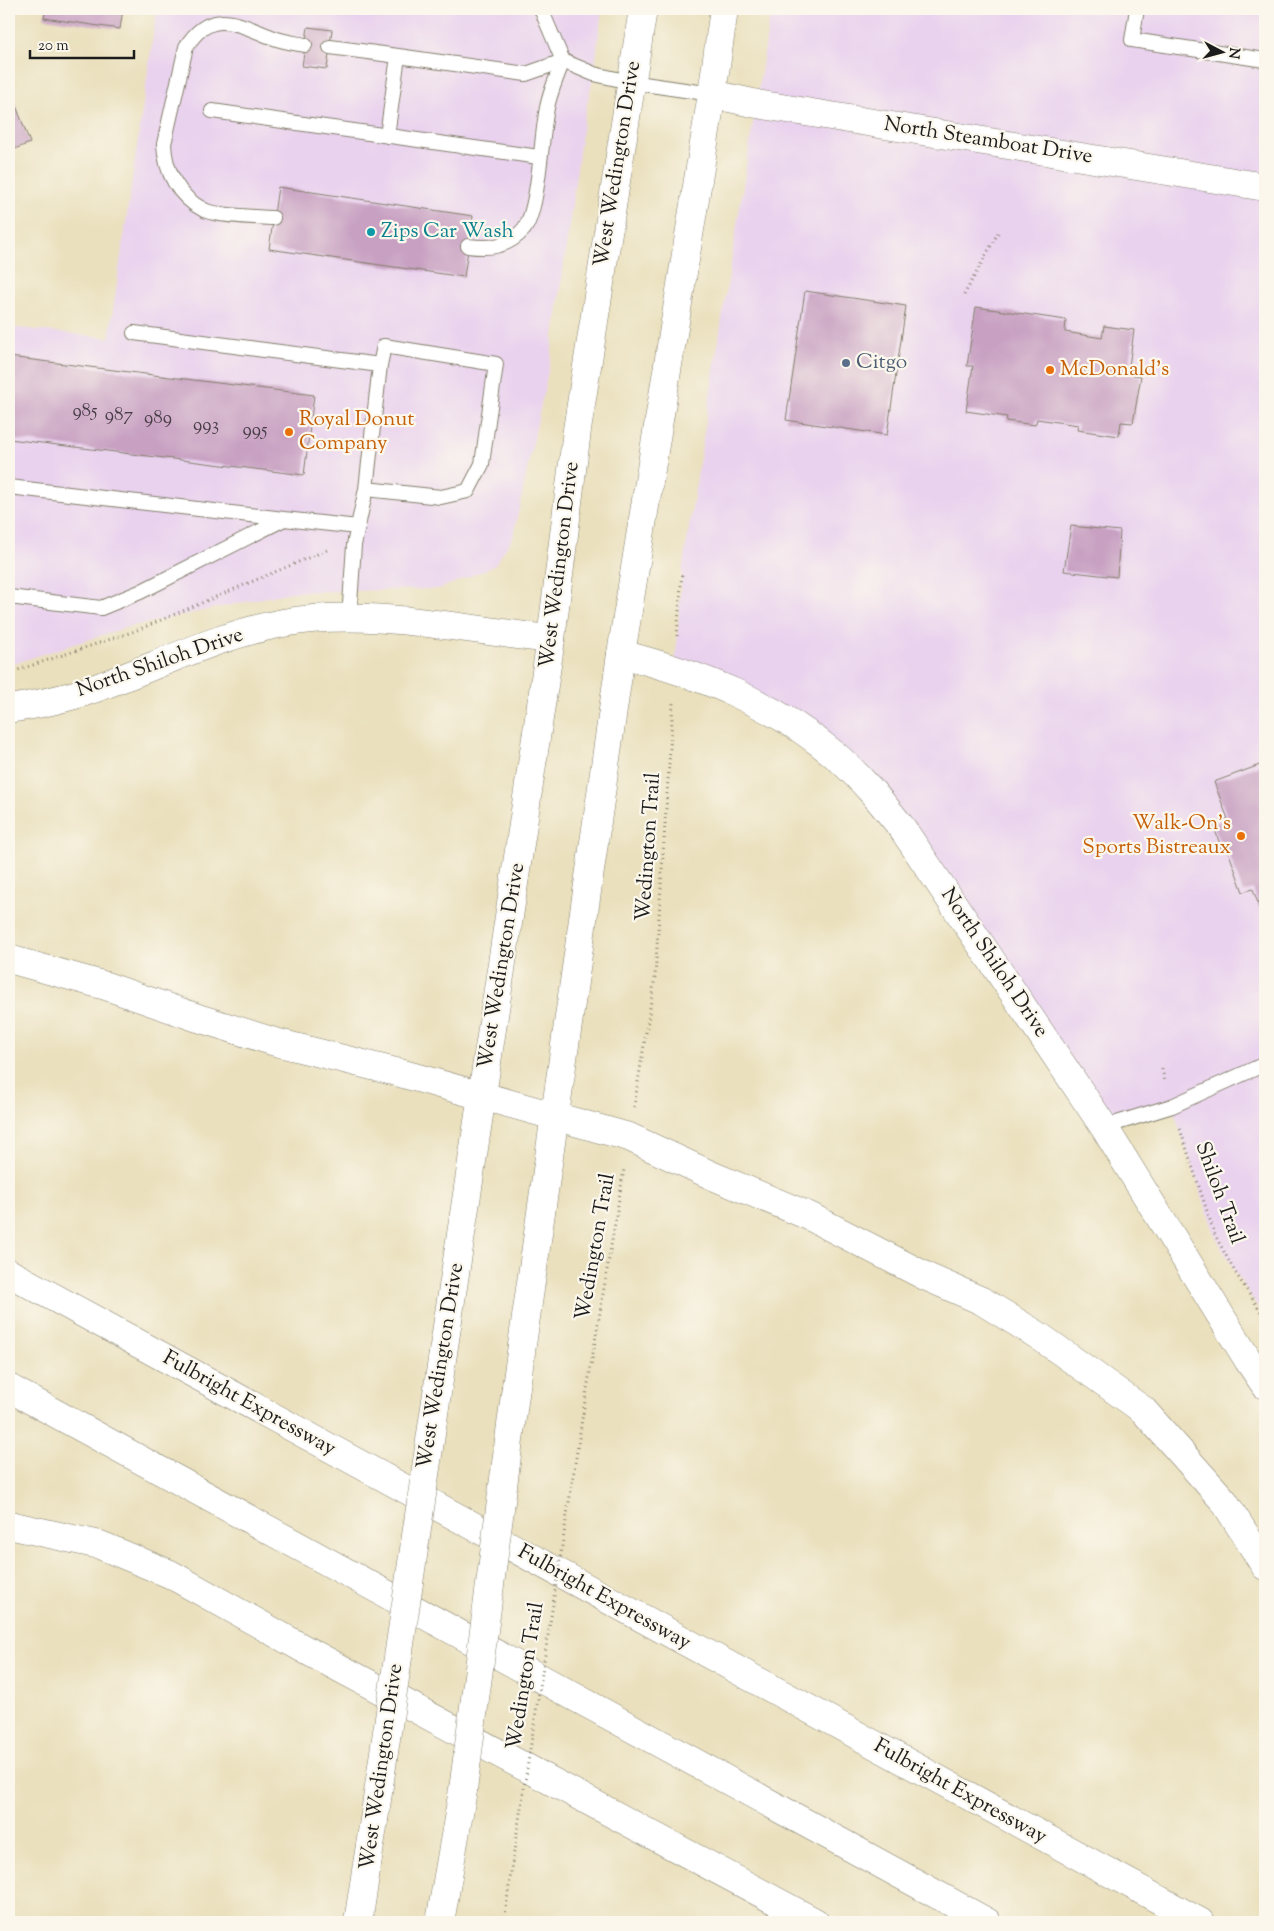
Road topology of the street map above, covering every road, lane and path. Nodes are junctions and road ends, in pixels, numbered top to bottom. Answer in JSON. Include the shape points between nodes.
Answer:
{"nodes":[{"id":1,"x":541,"y":9,"type":"edge"},
{"id":2,"x":643,"y":9,"type":"edge"},
{"id":3,"x":724,"y":9,"type":"edge"},
{"id":4,"x":1137,"y":9,"type":"edge"},
{"id":5,"x":305,"y":46,"type":"dead end"},
{"id":6,"x":330,"y":47,"type":"dead end"},
{"id":7,"x":398,"y":56,"type":"junction"},
{"id":8,"x":1265,"y":60,"type":"edge"},
{"id":9,"x":563,"y":61,"type":"junction"},
{"id":10,"x":630,"y":82,"type":"junction"},
{"id":11,"x":712,"y":94,"type":"junction"},
{"id":12,"x":212,"y":111,"type":"dead end"},
{"id":13,"x":387,"y":136,"type":"junction"},
{"id":14,"x":539,"y":157,"type":"junction"},
{"id":15,"x":1265,"y":186,"type":"edge"},
{"id":16,"x":273,"y":218,"type":"dead end"},
{"id":17,"x":999,"y":231,"type":"dead end"},
{"id":18,"x":468,"y":246,"type":"dead end"},
{"id":19,"x":964,"y":295,"type":"dead end"},
{"id":20,"x":134,"y":333,"type":"dead end"},
{"id":21,"x":380,"y":365,"type":"junction"},
{"id":22,"x":9,"y":488,"type":"edge"},
{"id":23,"x":366,"y":489,"type":"junction"},
{"id":24,"x":284,"y":519,"type":"junction"},
{"id":25,"x":358,"y":528,"type":"junction"},
{"id":26,"x":354,"y":545,"type":"junction"},
{"id":27,"x":682,"y":572,"type":"dead end"},
{"id":28,"x":9,"y":598,"type":"edge"},
{"id":29,"x":349,"y":619,"type":"junction"},
{"id":30,"x":551,"y":639,"type":"junction"},
{"id":31,"x":621,"y":654,"type":"junction"},
{"id":32,"x":675,"y":668,"type":"junction"},
{"id":33,"x":9,"y":673,"type":"edge"},
{"id":34,"x":9,"y":709,"type":"edge"},
{"id":35,"x":9,"y":959,"type":"edge"},
{"id":36,"x":1265,"y":1064,"type":"edge"},
{"id":37,"x":1162,"y":1069,"type":"dead end"},
{"id":38,"x":483,"y":1096,"type":"junction"},
{"id":39,"x":1172,"y":1106,"type":"junction"},
{"id":40,"x":555,"y":1117,"type":"junction"},
{"id":41,"x":1104,"y":1127,"type":"junction"},
{"id":42,"x":629,"y":1137,"type":"junction"},
{"id":43,"x":9,"y":1273,"type":"edge"},
{"id":44,"x":1265,"y":1318,"type":"edge"},
{"id":45,"x":1265,"y":1385,"type":"edge"},
{"id":46,"x":9,"y":1388,"type":"edge"},
{"id":47,"x":9,"y":1525,"type":"edge"},
{"id":48,"x":1265,"y":1566,"type":"edge"},
{"id":49,"x":358,"y":1922,"type":"edge"},
{"id":50,"x":440,"y":1922,"type":"edge"},
{"id":51,"x":504,"y":1922,"type":"edge"},
{"id":52,"x":814,"y":1922,"type":"edge"},
{"id":53,"x":987,"y":1922,"type":"edge"},
{"id":54,"x":1200,"y":1922,"type":"edge"}],
"edges":[{"from":1,"to":9,"type":"lane"},
{"from":2,"to":10,"type":"main road","name":"West Wedington Drive"},
{"from":3,"to":11,"type":"main road"},
{"from":4,"to":8,"type":"lane","via":[[1132,40]]},
{"from":5,"to":16,"type":"lane","via":[[275,39],[248,26],[228,23],[210,23],[194,33],[186,47],[164,144],[165,160],[175,185],[205,211]]},
{"from":6,"to":7,"type":"lane"},
{"from":7,"to":9,"type":"lane","via":[[526,74]]},
{"from":7,"to":13,"type":"lane"},
{"from":9,"to":10,"type":"lane","via":[[594,74]]},
{"from":9,"to":14,"type":"lane","via":[[547,106]]},
{"from":10,"to":11,"type":"lane"},
{"from":10,"to":30,"type":"main road","name":"West Wedington Drive","via":[[577,430]]},
{"from":11,"to":15,"type":"main road","name":"North Steamboat Drive"},
{"from":11,"to":31,"type":"main road"},
{"from":12,"to":13,"type":"lane"},
{"from":13,"to":14,"type":"lane"},
{"from":14,"to":18,"type":"lane","via":[[533,204],[524,228],[507,243],[490,249]]},
{"from":17,"to":19,"type":"path"},
{"from":20,"to":21,"type":"lane"},
{"from":21,"to":23,"type":"lane"},
{"from":21,"to":23,"type":"lane","via":[[384,346],[496,364],[482,464],[468,491],[441,498]]},
{"from":22,"to":24,"type":"lane"},
{"from":23,"to":25,"type":"lane"},
{"from":24,"to":25,"type":"lane"},
{"from":24,"to":28,"type":"lane","via":[[140,592],[101,608]]},
{"from":25,"to":26,"type":"lane"},
{"from":26,"to":29,"type":"lane"},
{"from":26,"to":33,"type":"path","via":[[319,552],[135,631]]},
{"from":27,"to":32,"type":"path","name":"Wedington Trail"},
{"from":29,"to":30,"type":"main road","name":"North Shiloh Drive","via":[[440,625]]},
{"from":29,"to":34,"type":"main road","name":"North Shiloh Drive","via":[[317,617],[281,623],[214,641],[103,686],[33,706]]},
{"from":30,"to":38,"type":"main road","name":"West Wedington Drive"},
{"from":31,"to":32,"type":"main road","name":"North Shiloh Drive"},
{"from":31,"to":40,"type":"main road"},
{"from":32,"to":41,"type":"main road","name":"North Shiloh Drive","via":[[744,696],[801,728],[837,756],[874,794],[902,828]]},
{"from":32,"to":42,"type":"path","name":"Wedington Trail","via":[[655,977]]},
{"from":35,"to":38,"type":"main road","via":[[106,986],[275,1042]]},
{"from":36,"to":39,"type":"lane"},
{"from":37,"to":39,"type":"path","name":"Shiloh Trail"},
{"from":38,"to":40,"type":"main road"},
{"from":38,"to":49,"type":"main road","name":"West Wedington Drive","bridge":true},
{"from":39,"to":41,"type":"lane"},
{"from":39,"to":44,"type":"path","name":"Shiloh Trail","via":[[1215,1235]]},
{"from":40,"to":42,"type":"main road"},
{"from":40,"to":50,"type":"main road","bridge":true,"via":[[463,1790]]},
{"from":41,"to":45,"type":"main road","name":"North Shiloh Drive"},
{"from":42,"to":48,"type":"main road","via":[[809,1216],[927,1277],[982,1301],[1039,1336],[1143,1410],[1224,1501]]},
{"from":42,"to":51,"type":"path","name":"Wedington Trail","bridge":true},
{"from":43,"to":54,"type":"main road","name":"Fulbright Expressway"},
{"from":46,"to":53,"type":"main road"},
{"from":47,"to":52,"type":"main road","via":[[100,1544],[170,1574],[312,1654]]}]}
